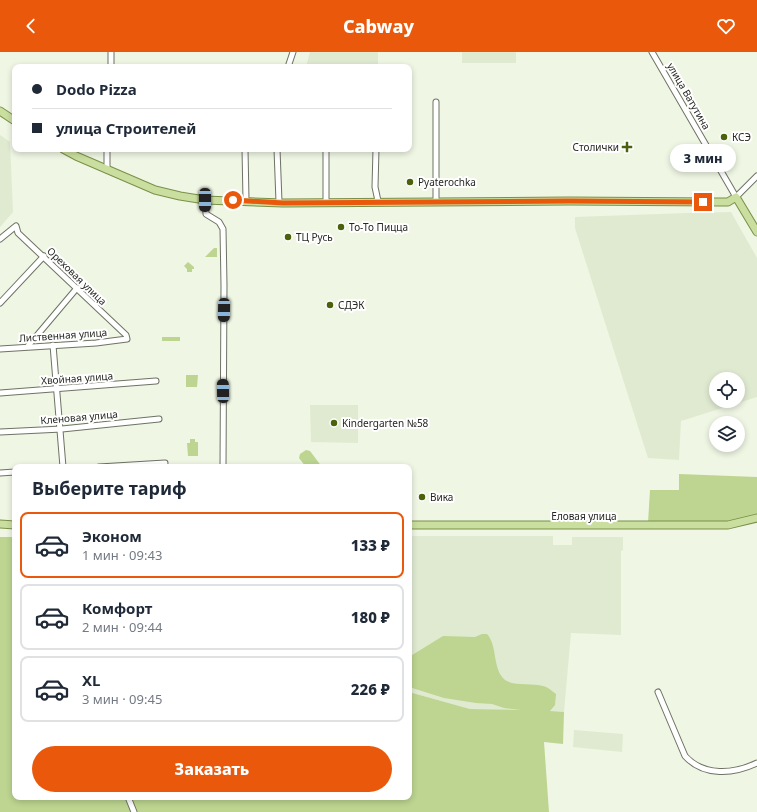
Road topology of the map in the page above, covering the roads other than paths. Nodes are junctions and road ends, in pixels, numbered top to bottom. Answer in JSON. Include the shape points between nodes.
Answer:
{"nodes":[{"id":1,"x":111,"y":52,"type":"edge"},
{"id":2,"x":293,"y":52,"type":"edge"},
{"id":3,"x":652,"y":52,"type":"edge"},
{"id":4,"x":112,"y":64,"type":"edge"},
{"id":5,"x":289,"y":64,"type":"edge"},
{"id":6,"x":436,"y":102,"type":"dead end"},
{"id":7,"x":0,"y":111,"type":"edge"},
{"id":8,"x":12,"y":119,"type":"edge"},
{"id":9,"x":69,"y":152,"type":"edge"},
{"id":10,"x":107,"y":152,"type":"edge"},
{"id":11,"x":245,"y":152,"type":"edge"},
{"id":12,"x":277,"y":152,"type":"edge"},
{"id":13,"x":326,"y":152,"type":"edge"},
{"id":14,"x":376,"y":152,"type":"edge"},
{"id":15,"x":107,"y":170,"type":"junction"},
{"id":16,"x":757,"y":176,"type":"edge"},
{"id":17,"x":736,"y":197,"type":"junction"},
{"id":18,"x":205,"y":200,"type":"junction"},
{"id":19,"x":246,"y":200,"type":"junction"},
{"id":20,"x":378,"y":201,"type":"junction"},
{"id":21,"x":279,"y":202,"type":"junction"},
{"id":22,"x":326,"y":202,"type":"junction"},
{"id":23,"x":436,"y":202,"type":"junction"},
{"id":24,"x":757,"y":232,"type":"edge"},
{"id":25,"x":0,"y":239,"type":"edge"},
{"id":26,"x":44,"y":256,"type":"junction"},
{"id":27,"x":78,"y":288,"type":"junction"},
{"id":28,"x":0,"y":303,"type":"edge"},
{"id":29,"x":127,"y":339,"type":"joint"},
{"id":30,"x":53,"y":345,"type":"junction"},
{"id":31,"x":28,"y":346,"type":"junction"},
{"id":32,"x":0,"y":349,"type":"edge"},
{"id":33,"x":156,"y":381,"type":"dead end"},
{"id":34,"x":56,"y":389,"type":"junction"},
{"id":35,"x":0,"y":393,"type":"edge"},
{"id":36,"x":159,"y":419,"type":"dead end"},
{"id":37,"x":59,"y":428,"type":"junction"},
{"id":38,"x":0,"y":432,"type":"edge"},
{"id":39,"x":166,"y":463,"type":"dead end"},
{"id":40,"x":63,"y":464,"type":"edge"},
{"id":41,"x":149,"y":464,"type":"edge"},
{"id":42,"x":222,"y":464,"type":"edge"},
{"id":43,"x":12,"y":472,"type":"edge"},
{"id":44,"x":0,"y":473,"type":"edge"},
{"id":45,"x":757,"y":518,"type":"edge"},
{"id":46,"x":0,"y":524,"type":"edge"},
{"id":47,"x":12,"y":524,"type":"edge"},
{"id":48,"x":412,"y":525,"type":"edge"},
{"id":49,"x":658,"y":692,"type":"dead end"},
{"id":50,"x":756,"y":765,"type":"edge"},
{"id":51,"x":129,"y":800,"type":"edge"},
{"id":52,"x":134,"y":812,"type":"edge"}],
"edges":[{"from":1,"to":4,"type":"street"},
{"from":2,"to":5,"type":"street"},
{"from":3,"to":17,"type":"street","name":"улица Ватутина"},
{"from":6,"to":23,"type":"street"},
{"from":7,"to":8,"type":"main road"},
{"from":9,"to":15,"type":"main road"},
{"from":10,"to":15,"type":"street"},
{"from":11,"to":19,"type":"street"},
{"from":12,"to":21,"type":"street"},
{"from":13,"to":22,"type":"street"},
{"from":14,"to":20,"type":"street","via":[[375,187]]},
{"from":15,"to":18,"type":"main road","via":[[155,190]]},
{"from":16,"to":17,"type":"street"},
{"from":17,"to":23,"type":"main road","via":[[728,202]]},
{"from":17,"to":24,"type":"main road","name":"улица Ватутина"},
{"from":18,"to":19,"type":"main road"},
{"from":18,"to":42,"type":"street","via":[[206,214],[219,222],[223,229]]},
{"from":19,"to":21,"type":"main road"},
{"from":20,"to":22,"type":"main road"},
{"from":20,"to":23,"type":"main road"},
{"from":21,"to":22,"type":"main road"},
{"from":25,"to":26,"type":"street","name":"Ореховая улица","via":[[16,226],[18,233]]},
{"from":26,"to":27,"type":"street","name":"Ореховая улица"},
{"from":26,"to":28,"type":"street"},
{"from":27,"to":29,"type":"street","name":"Ореховая улица","via":[[126,335]]},
{"from":27,"to":31,"type":"street"},
{"from":29,"to":30,"type":"street","name":"Лиственная улица"},
{"from":30,"to":31,"type":"street","name":"Лиственная улица"},
{"from":30,"to":34,"type":"street"},
{"from":31,"to":32,"type":"street","name":"Лиственная улица"},
{"from":33,"to":34,"type":"street","name":"Хвойная улица"},
{"from":34,"to":35,"type":"street","name":"Хвойная улица"},
{"from":34,"to":37,"type":"street"},
{"from":36,"to":37,"type":"street","name":"Кленовая улица"},
{"from":37,"to":38,"type":"street","name":"Кленовая улица"},
{"from":37,"to":40,"type":"street"},
{"from":39,"to":41,"type":"street"},
{"from":43,"to":44,"type":"street"},
{"from":45,"to":48,"type":"main road","name":"Еловая улица","via":[[728,525]]},
{"from":46,"to":47,"type":"main road"},
{"from":49,"to":50,"type":"street","via":[[685,756],[690,762],[706,770],[721,772]]},
{"from":51,"to":52,"type":"street"}]}
